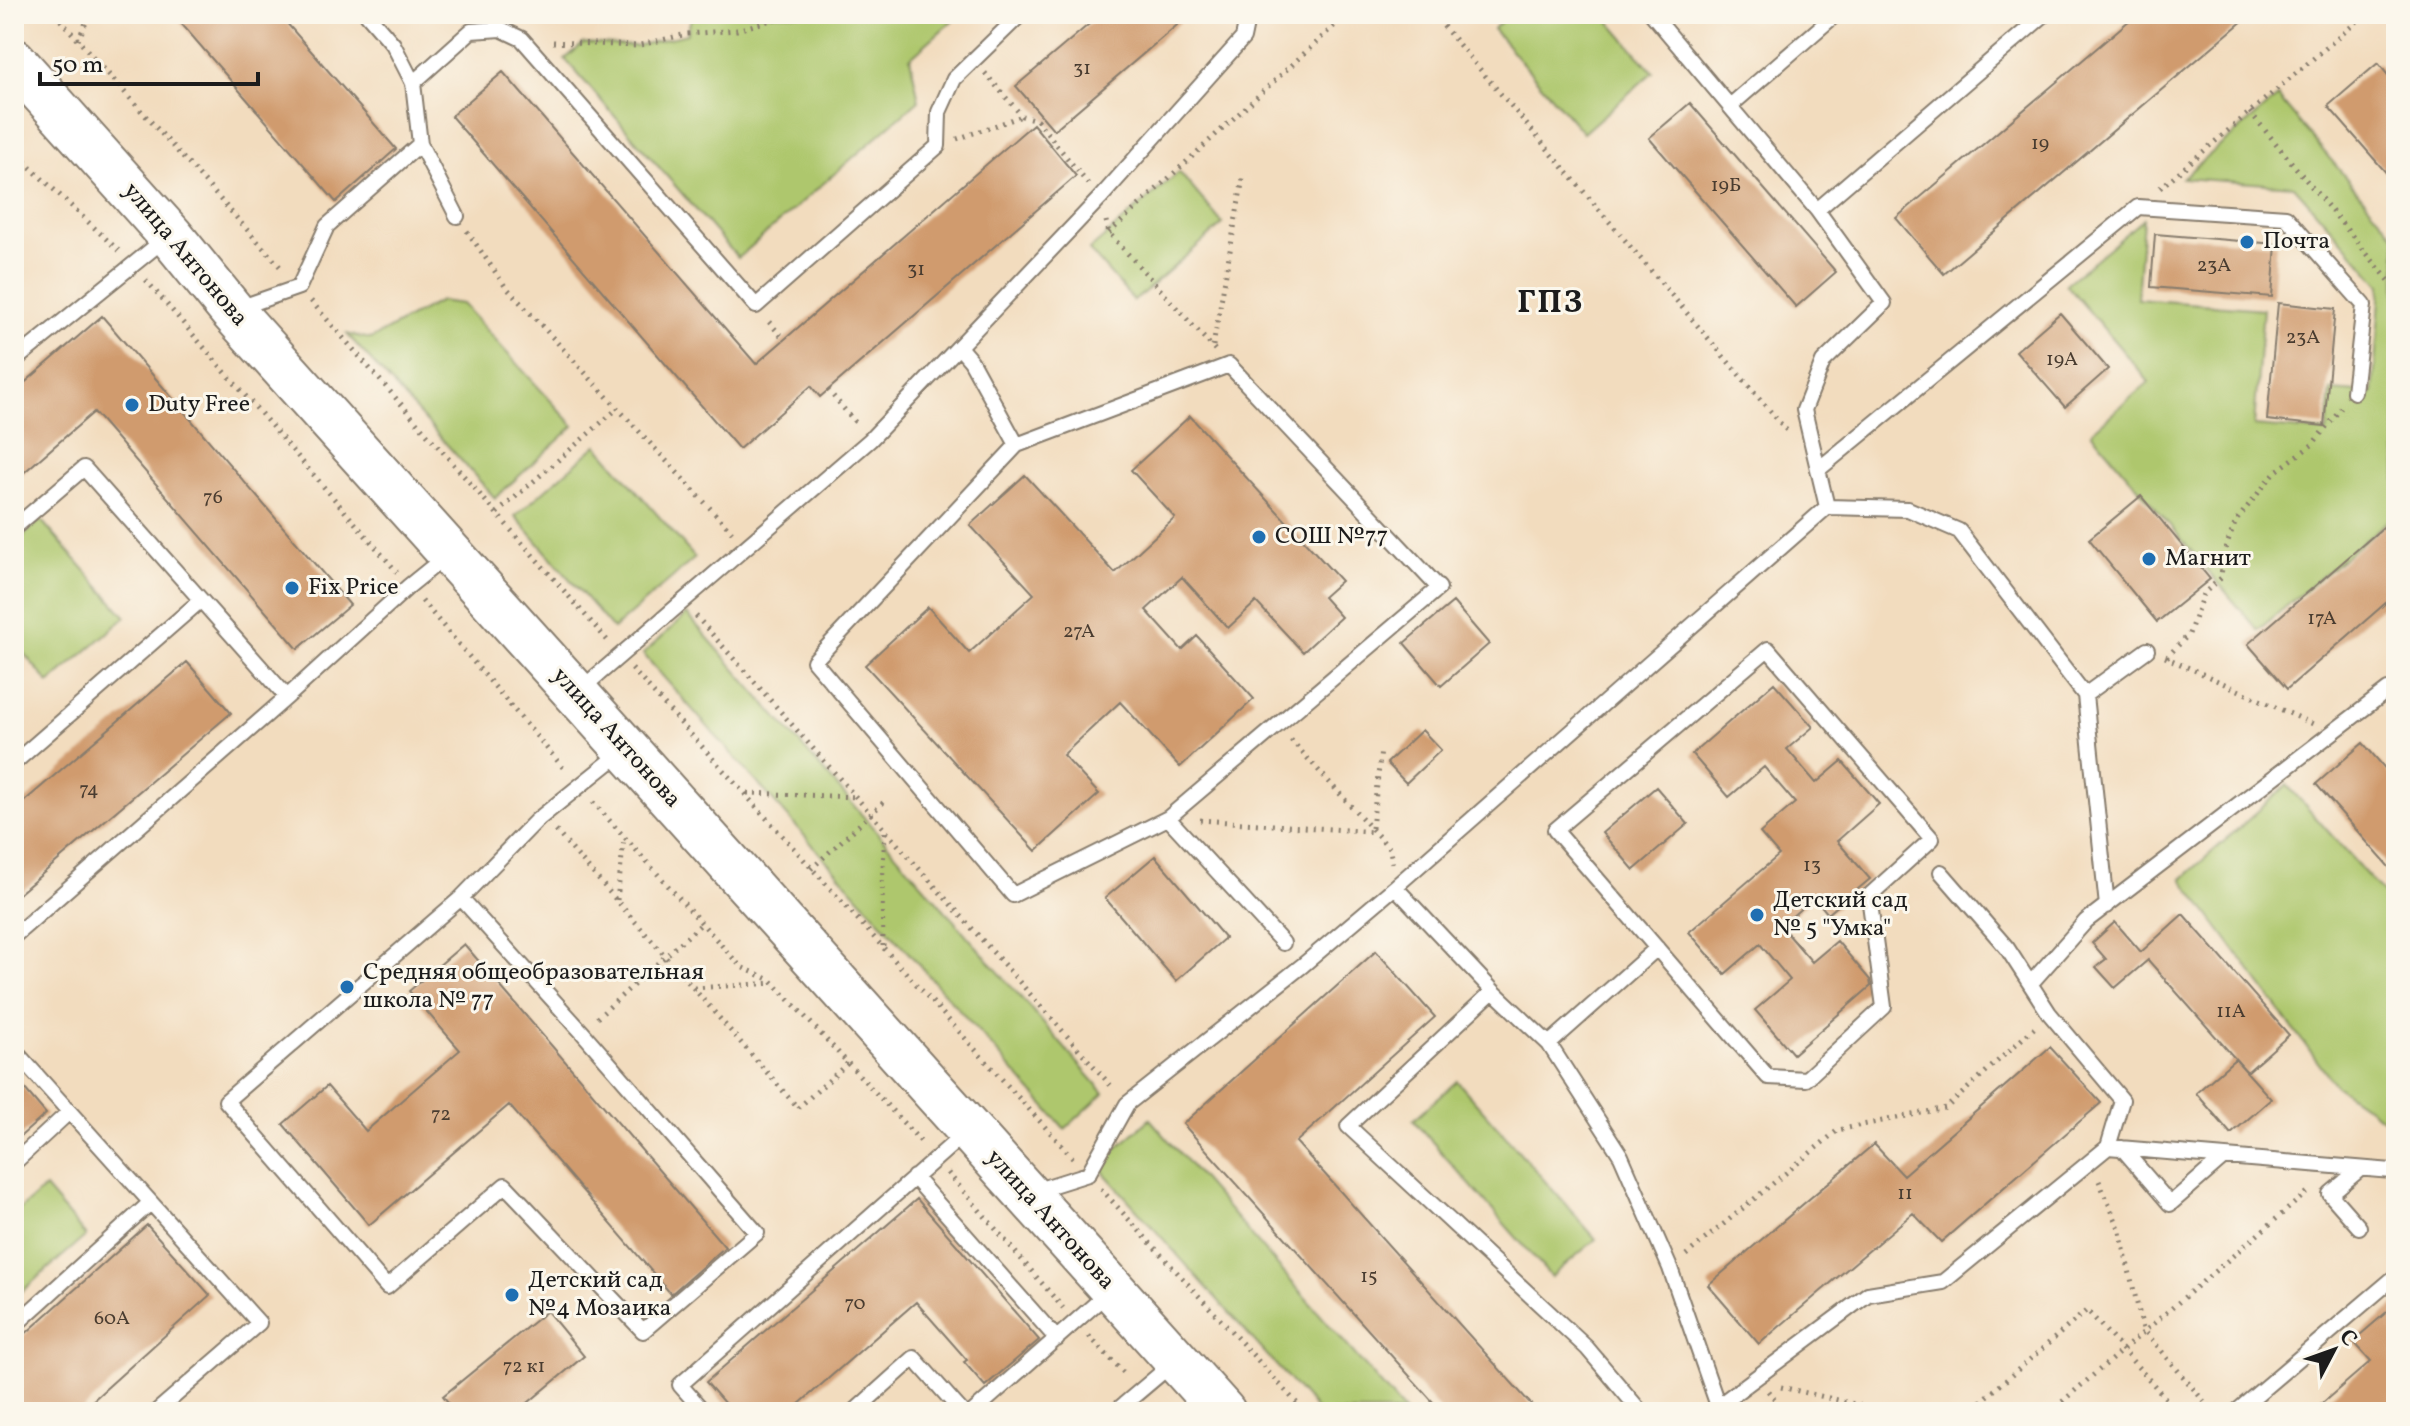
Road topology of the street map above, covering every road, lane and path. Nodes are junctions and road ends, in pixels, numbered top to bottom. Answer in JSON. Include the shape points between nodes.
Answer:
{"nodes":[{"id":1,"x":55,"y":14,"type":"edge"},
{"id":2,"x":90,"y":14,"type":"edge"},
{"id":3,"x":367,"y":14,"type":"edge"},
{"id":4,"x":792,"y":14,"type":"edge"},
{"id":5,"x":995,"y":14,"type":"edge"},
{"id":6,"x":1021,"y":14,"type":"edge"},
{"id":7,"x":1248,"y":14,"type":"edge"},
{"id":8,"x":1347,"y":14,"type":"edge"},
{"id":9,"x":1433,"y":14,"type":"edge"},
{"id":10,"x":1652,"y":14,"type":"edge"},
{"id":11,"x":1836,"y":14,"type":"edge"},
{"id":12,"x":2045,"y":14,"type":"edge"},
{"id":13,"x":2366,"y":14,"type":"edge"},
{"id":14,"x":1007,"y":26,"type":"junction"},
{"id":15,"x":522,"y":39,"type":"junction"},
{"id":16,"x":78,"y":40,"type":"junction"},
{"id":17,"x":974,"y":60,"type":"junction"},
{"id":18,"x":14,"y":61,"type":"edge"},
{"id":19,"x":413,"y":83,"type":"junction"},
{"id":20,"x":1730,"y":106,"type":"junction"},
{"id":21,"x":2250,"y":112,"type":"junction"},
{"id":22,"x":1022,"y":116,"type":"junction"},
{"id":23,"x":420,"y":144,"type":"junction"},
{"id":24,"x":938,"y":146,"type":"junction"},
{"id":25,"x":1243,"y":178,"type":"dead end"},
{"id":26,"x":1100,"y":198,"type":"junction"},
{"id":27,"x":2138,"y":207,"type":"junction"},
{"id":28,"x":1817,"y":210,"type":"junction"},
{"id":29,"x":457,"y":216,"type":"joint"},
{"id":30,"x":1109,"y":233,"type":"junction"},
{"id":31,"x":170,"y":235,"type":"junction"},
{"id":32,"x":299,"y":287,"type":"junction"},
{"id":33,"x":2396,"y":289,"type":"edge"},
{"id":34,"x":231,"y":310,"type":"junction"},
{"id":35,"x":959,"y":347,"type":"junction"},
{"id":36,"x":1213,"y":347,"type":"junction"},
{"id":37,"x":14,"y":361,"type":"edge"},
{"id":38,"x":1229,"y":365,"type":"junction"},
{"id":39,"x":828,"y":390,"type":"dead end"},
{"id":40,"x":2354,"y":392,"type":"joint"},
{"id":41,"x":617,"y":409,"type":"junction"},
{"id":42,"x":870,"y":440,"type":"junction"},
{"id":43,"x":1017,"y":445,"type":"junction"},
{"id":44,"x":1819,"y":469,"type":"junction"},
{"id":45,"x":1827,"y":507,"type":"junction"},
{"id":46,"x":497,"y":513,"type":"junction"},
{"id":47,"x":14,"y":528,"type":"edge"},
{"id":48,"x":746,"y":548,"type":"junction"},
{"id":49,"x":449,"y":553,"type":"junction"},
{"id":50,"x":201,"y":600,"type":"junction"},
{"id":51,"x":684,"y":602,"type":"junction"},
{"id":52,"x":2147,"y":650,"type":"joint"},
{"id":53,"x":621,"y":657,"type":"junction"},
{"id":54,"x":2166,"y":658,"type":"junction"},
{"id":55,"x":2393,"y":691,"type":"edge"},
{"id":56,"x":576,"y":694,"type":"junction"},
{"id":57,"x":2085,"y":695,"type":"junction"},
{"id":58,"x":287,"y":697,"type":"junction"},
{"id":59,"x":1276,"y":725,"type":"junction"},
{"id":60,"x":2332,"y":733,"type":"junction"},
{"id":61,"x":626,"y":749,"type":"junction"},
{"id":62,"x":1381,"y":750,"type":"dead end"},
{"id":63,"x":14,"y":763,"type":"edge"},
{"id":64,"x":746,"y":793,"type":"junction"},
{"id":65,"x":857,"y":797,"type":"junction"},
{"id":66,"x":886,"y":800,"type":"dead end"},
{"id":67,"x":871,"y":813,"type":"junction"},
{"id":68,"x":542,"y":816,"type":"junction"},
{"id":69,"x":1168,"y":818,"type":"junction"},
{"id":70,"x":885,"y":830,"type":"junction"},
{"id":71,"x":1374,"y":830,"type":"junction"},
{"id":72,"x":624,"y":838,"type":"dead end"},
{"id":73,"x":811,"y":869,"type":"junction"},
{"id":74,"x":1941,"y":872,"type":"dead end"},
{"id":75,"x":1395,"y":887,"type":"junction"},
{"id":76,"x":461,"y":898,"type":"junction"},
{"id":77,"x":617,"y":901,"type":"junction"},
{"id":78,"x":2107,"y":906,"type":"junction"},
{"id":79,"x":700,"y":925,"type":"dead end"},
{"id":80,"x":14,"y":936,"type":"edge"},
{"id":81,"x":1283,"y":943,"type":"dead end"},
{"id":82,"x":883,"y":947,"type":"junction"},
{"id":83,"x":1657,"y":948,"type":"junction"},
{"id":84,"x":665,"y":956,"type":"junction"},
{"id":85,"x":774,"y":983,"type":"dead end"},
{"id":86,"x":2031,"y":983,"type":"junction"},
{"id":87,"x":693,"y":988,"type":"junction"},
{"id":88,"x":1493,"y":991,"type":"junction"},
{"id":89,"x":2049,"y":1013,"type":"junction"},
{"id":90,"x":582,"y":1032,"type":"junction"},
{"id":91,"x":1549,"y":1044,"type":"junction"},
{"id":92,"x":14,"y":1050,"type":"edge"},
{"id":93,"x":848,"y":1063,"type":"dead end"},
{"id":94,"x":1127,"y":1104,"type":"junction"},
{"id":95,"x":69,"y":1112,"type":"junction"},
{"id":96,"x":969,"y":1130,"type":"junction"},
{"id":97,"x":2115,"y":1148,"type":"junction"},
{"id":98,"x":2224,"y":1157,"type":"junction"},
{"id":99,"x":2090,"y":1161,"type":"junction"},
{"id":100,"x":14,"y":1163,"type":"edge"},
{"id":101,"x":2338,"y":1166,"type":"junction"},
{"id":102,"x":2360,"y":1169,"type":"junction"},
{"id":103,"x":1088,"y":1174,"type":"junction"},
{"id":104,"x":2396,"y":1175,"type":"edge"},
{"id":105,"x":914,"y":1177,"type":"junction"},
{"id":106,"x":1026,"y":1193,"type":"junction"},
{"id":107,"x":150,"y":1203,"type":"junction"},
{"id":108,"x":2359,"y":1227,"type":"dead end"},
{"id":109,"x":1670,"y":1268,"type":"junction"},
{"id":110,"x":2396,"y":1276,"type":"edge"},
{"id":111,"x":1112,"y":1289,"type":"junction"},
{"id":112,"x":14,"y":1326,"type":"edge"},
{"id":113,"x":2145,"y":1332,"type":"junction"},
{"id":114,"x":1057,"y":1339,"type":"junction"},
{"id":115,"x":2123,"y":1351,"type":"junction"},
{"id":116,"x":1176,"y":1360,"type":"junction"},
{"id":117,"x":1714,"y":1409,"type":"edge"},
{"id":118,"x":156,"y":1412,"type":"edge"},
{"id":119,"x":704,"y":1412,"type":"edge"},
{"id":120,"x":854,"y":1412,"type":"edge"},
{"id":121,"x":962,"y":1412,"type":"edge"},
{"id":122,"x":973,"y":1412,"type":"edge"},
{"id":123,"x":1115,"y":1412,"type":"edge"},
{"id":124,"x":1223,"y":1412,"type":"edge"},
{"id":125,"x":1305,"y":1412,"type":"edge"},
{"id":126,"x":1641,"y":1412,"type":"edge"},
{"id":127,"x":1785,"y":1412,"type":"edge"},
{"id":128,"x":1923,"y":1412,"type":"edge"},
{"id":129,"x":1969,"y":1412,"type":"edge"},
{"id":130,"x":2050,"y":1412,"type":"edge"},
{"id":131,"x":2178,"y":1412,"type":"edge"},
{"id":132,"x":2213,"y":1412,"type":"edge"},
{"id":133,"x":2236,"y":1412,"type":"edge"}],
"edges":[{"from":1,"to":16,"type":"path"},
{"from":2,"to":16,"type":"path"},
{"from":3,"to":19,"type":"lane","via":[[393,44]]},
{"from":4,"to":15,"type":"path","via":[[737,30],[636,46]]},
{"from":5,"to":14,"type":"lane"},
{"from":6,"to":14,"type":"lane"},
{"from":7,"to":26,"type":"lane","via":[[1243,38]]},
{"from":8,"to":30,"type":"path"},
{"from":9,"to":44,"type":"path"},
{"from":10,"to":20,"type":"lane"},
{"from":11,"to":20,"type":"lane"},
{"from":12,"to":28,"type":"lane"},
{"from":13,"to":21,"type":"path"},
{"from":14,"to":17,"type":"lane"},
{"from":15,"to":19,"type":"lane","via":[[501,29],[471,31]]},
{"from":15,"to":24,"type":"lane","via":[[756,306]]},
{"from":16,"to":32,"type":"path"},
{"from":17,"to":22,"type":"path"},
{"from":17,"to":24,"type":"lane","via":[[954,79],[939,112]]},
{"from":18,"to":31,"type":"main road","name":"улица Антонова"},
{"from":19,"to":23,"type":"lane"},
{"from":20,"to":28,"type":"lane"},
{"from":21,"to":27,"type":"path"},
{"from":21,"to":33,"type":"path"},
{"from":22,"to":24,"type":"path"},
{"from":22,"to":26,"type":"path","via":[[1037,120]]},
{"from":23,"to":29,"type":"lane"},
{"from":23,"to":32,"type":"lane","via":[[327,226]]},
{"from":25,"to":36,"type":"path"},
{"from":26,"to":30,"type":"path"},
{"from":26,"to":35,"type":"lane"},
{"from":27,"to":40,"type":"lane","via":[[2286,217],[2364,305]]},
{"from":27,"to":44,"type":"lane"},
{"from":28,"to":44,"type":"lane","via":[[1884,303],[1823,362],[1804,410]]},
{"from":29,"to":41,"type":"path","via":[[505,286]]},
{"from":30,"to":36,"type":"path"},
{"from":31,"to":34,"type":"main road","name":"улица Антонова"},
{"from":31,"to":37,"type":"lane"},
{"from":32,"to":34,"type":"lane"},
{"from":32,"to":46,"type":"path"},
{"from":34,"to":49,"type":"main road","name":"улица Антонова"},
{"from":35,"to":42,"type":"lane"},
{"from":35,"to":43,"type":"lane"},
{"from":36,"to":38,"type":"path"},
{"from":38,"to":43,"type":"lane"},
{"from":38,"to":59,"type":"lane","via":[[1439,588]]},
{"from":39,"to":42,"type":"path"},
{"from":40,"to":54,"type":"path","via":[[2312,445],[2275,472],[2236,521],[2221,578],[2203,594],[2189,634]]},
{"from":41,"to":46,"type":"path"},
{"from":41,"to":48,"type":"path"},
{"from":42,"to":48,"type":"lane"},
{"from":43,"to":69,"type":"lane","via":[[814,661],[1013,895]]},
{"from":44,"to":45,"type":"lane"},
{"from":45,"to":57,"type":"lane","via":[[1908,509],[1959,531]]},
{"from":45,"to":75,"type":"lane"},
{"from":46,"to":53,"type":"path"},
{"from":47,"to":50,"type":"lane","via":[[84,468]]},
{"from":48,"to":51,"type":"lane"},
{"from":49,"to":56,"type":"main road","name":"улица Антонова"},
{"from":49,"to":58,"type":"lane"},
{"from":50,"to":58,"type":"lane"},
{"from":50,"to":63,"type":"lane"},
{"from":51,"to":53,"type":"lane"},
{"from":51,"to":65,"type":"path"},
{"from":52,"to":54,"type":"path"},
{"from":52,"to":57,"type":"lane"},
{"from":53,"to":56,"type":"lane"},
{"from":53,"to":64,"type":"path"},
{"from":54,"to":60,"type":"path"},
{"from":55,"to":60,"type":"lane"},
{"from":56,"to":61,"type":"main road","name":"улица Антонова"},
{"from":57,"to":78,"type":"lane"},
{"from":58,"to":80,"type":"lane"},
{"from":59,"to":69,"type":"lane"},
{"from":59,"to":71,"type":"path"},
{"from":60,"to":78,"type":"lane"},
{"from":61,"to":68,"type":"lane"},
{"from":61,"to":96,"type":"main road","name":"улица Антонова"},
{"from":62,"to":71,"type":"path"},
{"from":64,"to":65,"type":"path"},
{"from":64,"to":73,"type":"path"},
{"from":65,"to":67,"type":"path"},
{"from":66,"to":67,"type":"path"},
{"from":67,"to":70,"type":"path"},
{"from":67,"to":73,"type":"path"},
{"from":68,"to":76,"type":"lane"},
{"from":68,"to":77,"type":"path"},
{"from":69,"to":71,"type":"path"},
{"from":69,"to":81,"type":"lane"},
{"from":70,"to":82,"type":"path"},
{"from":70,"to":94,"type":"path"},
{"from":71,"to":75,"type":"path","via":[[1390,849]]},
{"from":72,"to":77,"type":"path"},
{"from":73,"to":82,"type":"path"},
{"from":74,"to":86,"type":"lane"},
{"from":75,"to":88,"type":"lane"},
{"from":75,"to":94,"type":"lane"},
{"from":76,"to":90,"type":"lane"},
{"from":76,"to":90,"type":"lane","via":[[226,1101],[387,1287],[505,1185],[643,1331],[757,1233]]},
{"from":77,"to":84,"type":"path"},
{"from":78,"to":86,"type":"lane","via":[[2086,921]]},
{"from":79,"to":84,"type":"path"},
{"from":82,"to":103,"type":"path"},
{"from":83,"to":83,"type":"lane","via":[[1768,1077],[1806,1079],[1884,1007],[1869,896],[1932,839],[1768,649],[1555,830]]},
{"from":83,"to":91,"type":"lane"},
{"from":84,"to":87,"type":"path"},
{"from":84,"to":90,"type":"path"},
{"from":85,"to":87,"type":"path"},
{"from":86,"to":89,"type":"lane"},
{"from":87,"to":93,"type":"path","via":[[798,1108]]},
{"from":88,"to":91,"type":"lane"},
{"from":88,"to":126,"type":"lane","via":[[1348,1126],[1587,1348]]},
{"from":89,"to":97,"type":"lane","via":[[2122,1100]]},
{"from":89,"to":109,"type":"path","via":[[1946,1108],[1838,1130]]},
{"from":91,"to":109,"type":"lane","via":[[1621,1156]]},
{"from":92,"to":95,"type":"lane"},
{"from":94,"to":103,"type":"lane"},
{"from":95,"to":100,"type":"lane"},
{"from":95,"to":107,"type":"lane"},
{"from":96,"to":105,"type":"lane"},
{"from":96,"to":106,"type":"main road","name":"улица Антонова"},
{"from":97,"to":98,"type":"lane"},
{"from":97,"to":98,"type":"lane","via":[[2170,1204]]},
{"from":97,"to":99,"type":"lane"},
{"from":98,"to":101,"type":"lane"},
{"from":99,"to":113,"type":"path","via":[[2119,1228]]},
{"from":99,"to":117,"type":"lane","via":[[1943,1282],[1868,1294]]},
{"from":101,"to":102,"type":"lane"},
{"from":101,"to":113,"type":"path"},
{"from":102,"to":104,"type":"lane"},
{"from":102,"to":108,"type":"lane","via":[[2330,1194]]},
{"from":103,"to":106,"type":"lane"},
{"from":103,"to":125,"type":"path"},
{"from":105,"to":114,"type":"lane"},
{"from":105,"to":119,"type":"lane","via":[[680,1385]]},
{"from":106,"to":111,"type":"main road","name":"улица Антонова"},
{"from":107,"to":112,"type":"lane"},
{"from":107,"to":118,"type":"lane","via":[[259,1323]]},
{"from":109,"to":117,"type":"lane"},
{"from":110,"to":133,"type":"lane"},
{"from":111,"to":114,"type":"lane"},
{"from":111,"to":116,"type":"main road","name":"улица Антонова"},
{"from":113,"to":115,"type":"path"},
{"from":113,"to":132,"type":"path"},
{"from":114,"to":122,"type":"lane"},
{"from":115,"to":129,"type":"path","via":[[2087,1310]]},
{"from":115,"to":130,"type":"path"},
{"from":115,"to":131,"type":"path"},
{"from":116,"to":123,"type":"lane"},
{"from":116,"to":124,"type":"main road","name":"улица Антонова"},
{"from":120,"to":121,"type":"lane","via":[[914,1358]]},
{"from":127,"to":128,"type":"path","via":[[1761,1382],[1868,1407]]}]}
